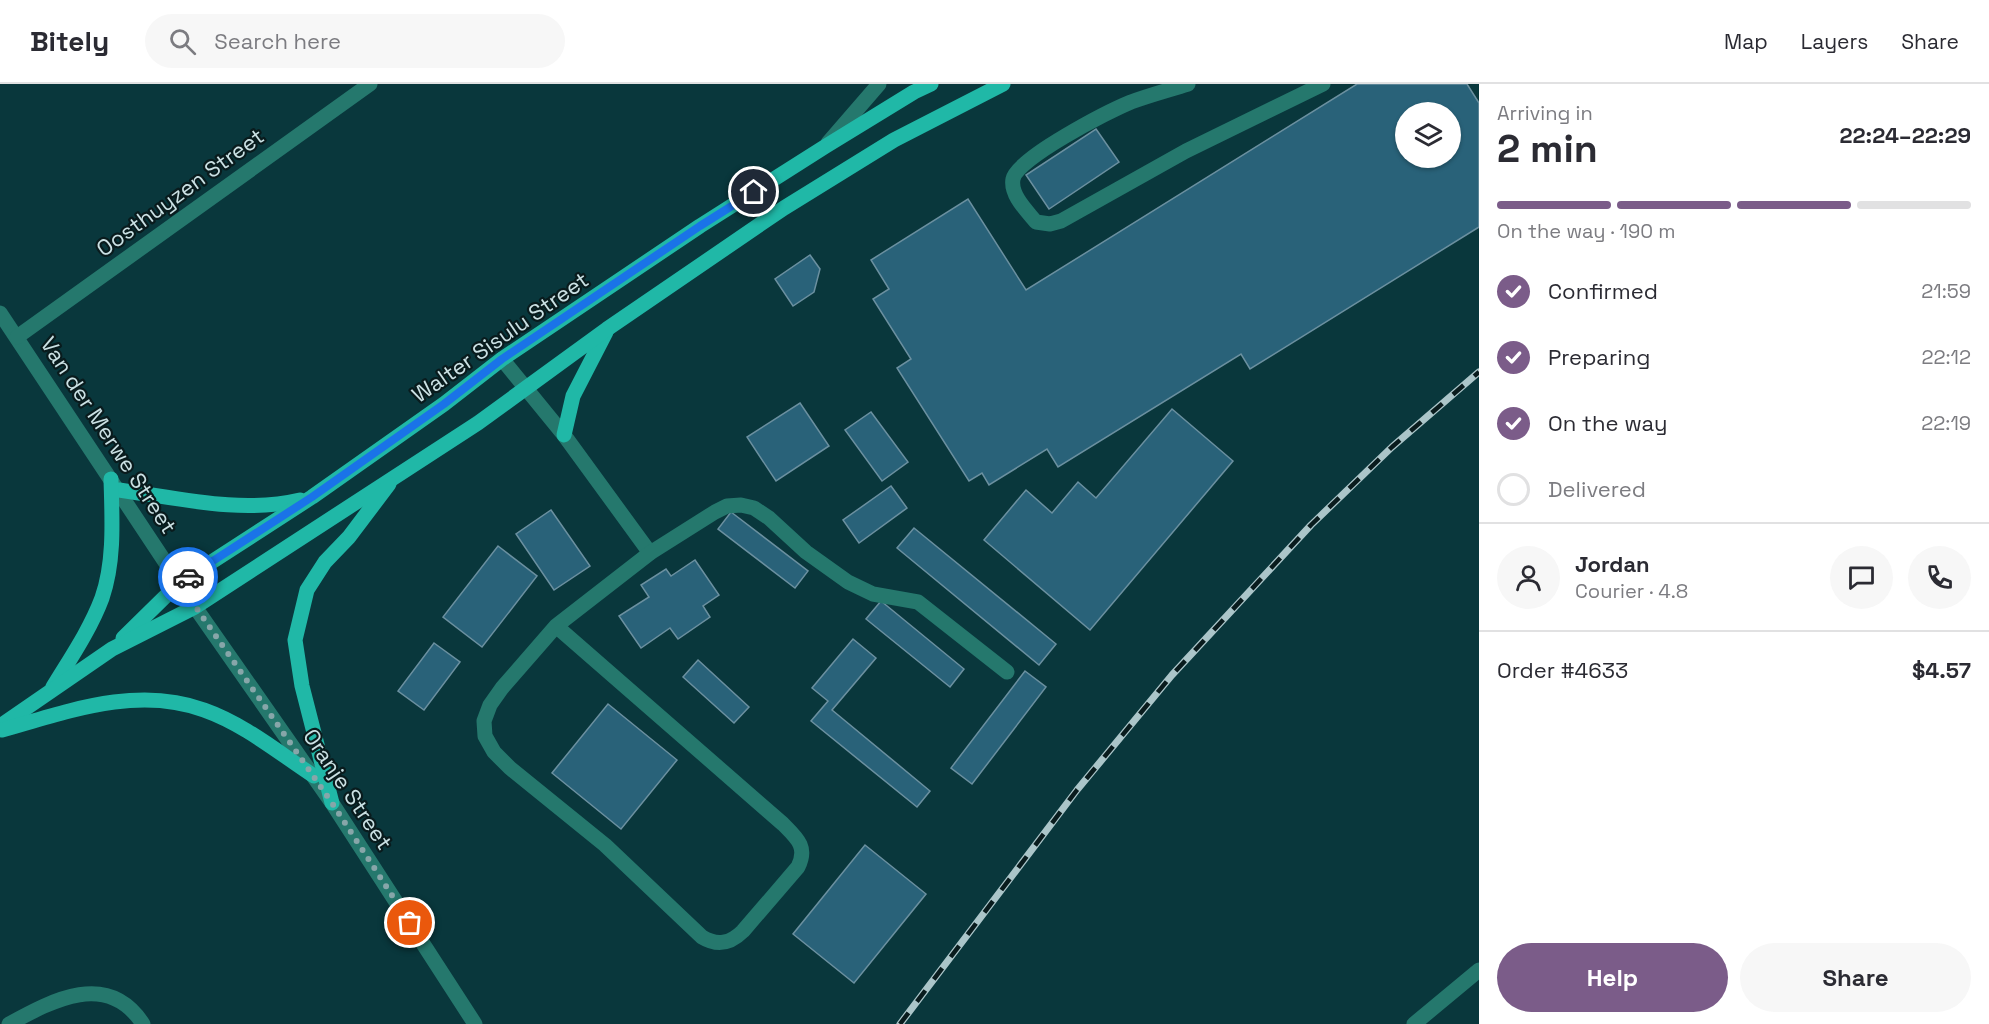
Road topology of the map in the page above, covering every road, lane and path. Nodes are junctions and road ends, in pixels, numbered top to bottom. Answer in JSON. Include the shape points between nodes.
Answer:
{"nodes":[{"id":1,"x":370,"y":84,"type":"edge"},
{"id":2,"x":879,"y":84,"type":"edge"},
{"id":3,"x":931,"y":84,"type":"edge"},
{"id":4,"x":1003,"y":84,"type":"edge"},
{"id":5,"x":1188,"y":84,"type":"edge"},
{"id":6,"x":1323,"y":84,"type":"edge"},
{"id":7,"x":826,"y":146,"type":"junction"},
{"id":8,"x":0,"y":313,"type":"edge"},
{"id":9,"x":607,"y":329,"type":"junction"},
{"id":10,"x":17,"y":337,"type":"junction"},
{"id":11,"x":502,"y":359,"type":"junction"},
{"id":12,"x":525,"y":387,"type":"junction"},
{"id":13,"x":564,"y":435,"type":"junction"},
{"id":14,"x":394,"y":477,"type":"junction"},
{"id":15,"x":115,"y":485,"type":"junction"},
{"id":16,"x":312,"y":497,"type":"junction"},
{"id":17,"x":650,"y":553,"type":"junction"},
{"id":18,"x":179,"y":583,"type":"junction"},
{"id":19,"x":195,"y":607,"type":"junction"},
{"id":20,"x":556,"y":626,"type":"junction"},
{"id":21,"x":112,"y":649,"type":"junction"},
{"id":22,"x":1007,"y":672,"type":"dead end"},
{"id":23,"x":50,"y":693,"type":"junction"},
{"id":24,"x":0,"y":728,"type":"edge"},
{"id":25,"x":314,"y":777,"type":"junction"},
{"id":26,"x":332,"y":803,"type":"junction"},
{"id":27,"x":1479,"y":970,"type":"edge"},
{"id":28,"x":9,"y":1024,"type":"edge"},
{"id":29,"x":143,"y":1024,"type":"edge"},
{"id":30,"x":475,"y":1024,"type":"edge"},
{"id":31,"x":1414,"y":1024,"type":"edge"}],
"edges":[{"from":1,"to":10,"type":"street","name":"Oosthuyzen Street"},
{"from":2,"to":7,"type":"street"},
{"from":3,"to":7,"type":"main road","name":"Walter Sisulu Street"},
{"from":4,"to":9,"type":"main road","name":"Walter Sisulu Street","via":[[844,170]]},
{"from":5,"to":6,"type":"street","via":[[1089,122],[1016,170],[1013,189],[1036,222],[1061,221],[1186,151]]},
{"from":7,"to":11,"type":"main road","name":"Walter Sisulu Street"},
{"from":8,"to":10,"type":"street","name":"Van der Merwe Street"},
{"from":9,"to":12,"type":"main road","name":"Walter Sisulu Street"},
{"from":9,"to":13,"type":"main road","via":[[573,396]]},
{"from":10,"to":15,"type":"street","name":"Van der Merwe Street"},
{"from":11,"to":12,"type":"street"},
{"from":11,"to":16,"type":"main road","name":"Walter Sisulu Street"},
{"from":12,"to":13,"type":"street"},
{"from":12,"to":14,"type":"main road","name":"Walter Sisulu Street","via":[[478,423]]},
{"from":13,"to":17,"type":"street"},
{"from":14,"to":19,"type":"main road","name":"Walter Sisulu Street"},
{"from":14,"to":26,"type":"main road","via":[[307,590],[295,640],[302,686]]},
{"from":15,"to":16,"type":"main road","via":[[241,506],[282,504]]},
{"from":15,"to":18,"type":"street","name":"Van der Merwe Street"},
{"from":15,"to":23,"type":"main road","via":[[102,597]]},
{"from":16,"to":18,"type":"main road","name":"Walter Sisulu Street"},
{"from":17,"to":20,"type":"street"},
{"from":17,"to":22,"type":"street","via":[[727,506],[754,508],[848,582],[873,594],[918,602]]},
{"from":18,"to":19,"type":"street","name":"Oranje Street"},
{"from":18,"to":21,"type":"main road","name":"Walter Sisulu Street"},
{"from":19,"to":21,"type":"main road","name":"Walter Sisulu Street"},
{"from":19,"to":25,"type":"street","name":"Oranje Street"},
{"from":20,"to":20,"type":"street","via":[[490,705],[484,721],[485,736],[494,752],[605,845],[702,936],[719,943],[735,939],[798,867],[802,857],[800,843]]},
{"from":21,"to":23,"type":"main road","name":"Walter Sisulu Street"},
{"from":23,"to":24,"type":"main road","name":"Walter Sisulu Street"},
{"from":24,"to":25,"type":"main road","via":[[85,706],[164,700],[203,709],[237,725]]},
{"from":25,"to":26,"type":"street","name":"Oranje Street"},
{"from":26,"to":30,"type":"street","name":"Oranje Street"},
{"from":27,"to":31,"type":"street"},
{"from":28,"to":29,"type":"street","via":[[35,1010],[84,993],[102,993],[118,1000],[135,1012]]}]}
